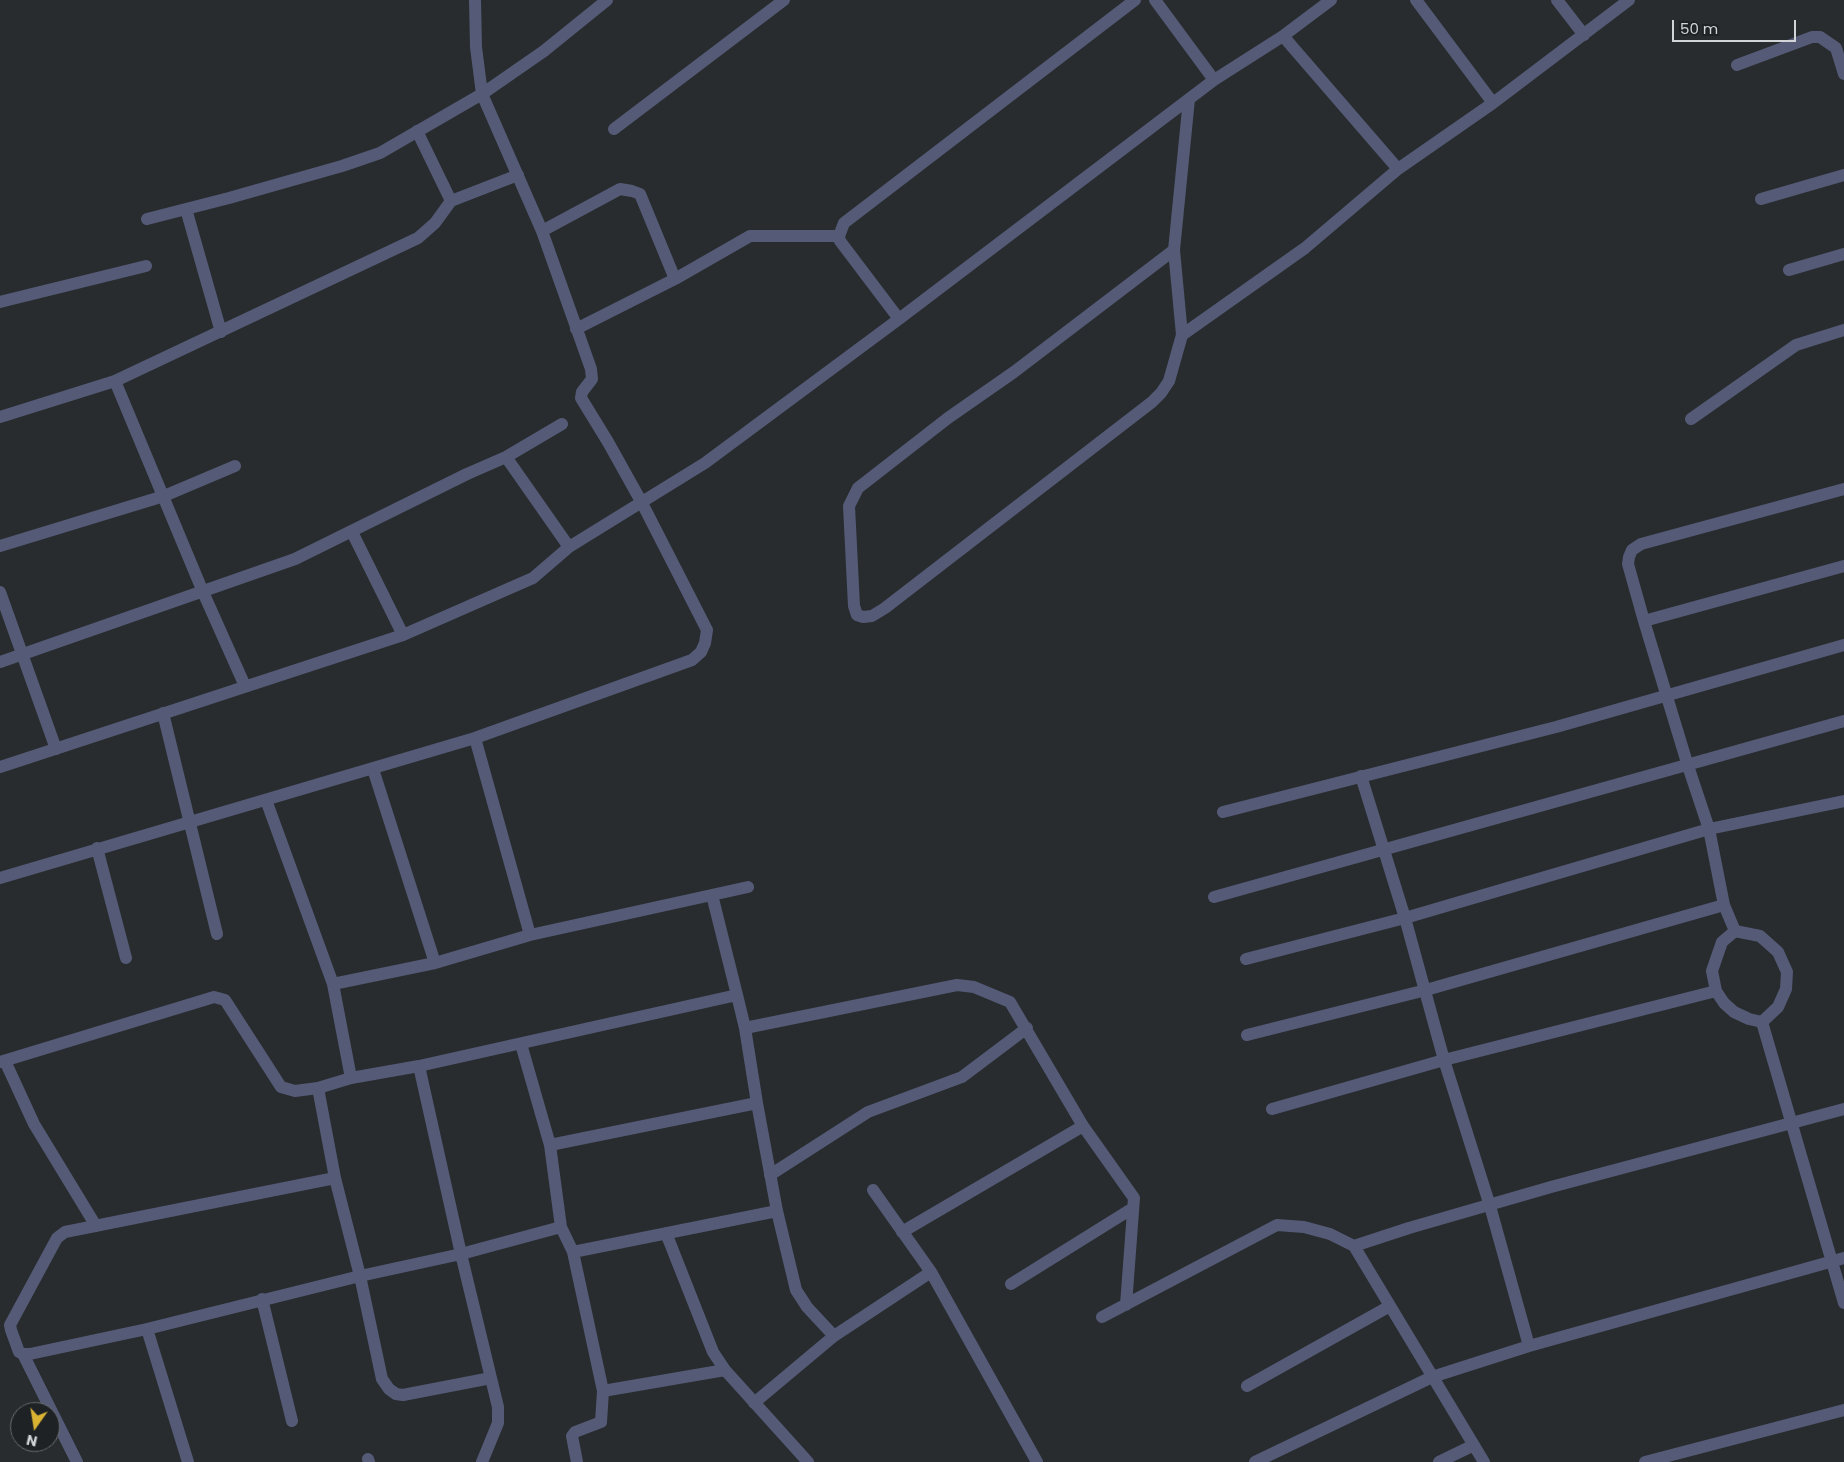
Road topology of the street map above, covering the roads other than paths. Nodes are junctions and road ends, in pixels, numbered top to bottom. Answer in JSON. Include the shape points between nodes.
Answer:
{"nodes":[{"id":1,"x":475,"y":0,"type":"edge"},
{"id":2,"x":607,"y":0,"type":"edge"},
{"id":3,"x":784,"y":0,"type":"edge"},
{"id":4,"x":1135,"y":0,"type":"edge"},
{"id":5,"x":1154,"y":0,"type":"edge"},
{"id":6,"x":1331,"y":0,"type":"edge"},
{"id":7,"x":1416,"y":0,"type":"edge"},
{"id":8,"x":1556,"y":0,"type":"edge"},
{"id":9,"x":1629,"y":0,"type":"edge"},
{"id":10,"x":1584,"y":35,"type":"junction"},
{"id":11,"x":1284,"y":36,"type":"junction"},
{"id":12,"x":1737,"y":66,"type":"dead end"},
{"id":13,"x":1844,"y":74,"type":"edge"},
{"id":14,"x":1214,"y":80,"type":"junction"},
{"id":15,"x":482,"y":94,"type":"junction"},
{"id":16,"x":1189,"y":99,"type":"junction"},
{"id":17,"x":1493,"y":103,"type":"junction"},
{"id":18,"x":614,"y":129,"type":"dead end"},
{"id":19,"x":417,"y":131,"type":"junction"},
{"id":20,"x":1398,"y":169,"type":"junction"},
{"id":21,"x":518,"y":175,"type":"junction"},
{"id":22,"x":1844,"y":175,"type":"edge"},
{"id":23,"x":1761,"y":199,"type":"dead end"},
{"id":24,"x":451,"y":201,"type":"junction"},
{"id":25,"x":186,"y":209,"type":"junction"},
{"id":26,"x":147,"y":219,"type":"dead end"},
{"id":27,"x":542,"y":231,"type":"junction"},
{"id":28,"x":839,"y":236,"type":"junction"},
{"id":29,"x":1174,"y":250,"type":"junction"},
{"id":30,"x":1844,"y":254,"type":"edge"},
{"id":31,"x":146,"y":266,"type":"dead end"},
{"id":32,"x":1789,"y":270,"type":"dead end"},
{"id":33,"x":675,"y":279,"type":"junction"},
{"id":34,"x":0,"y":302,"type":"edge"},
{"id":35,"x":899,"y":319,"type":"junction"},
{"id":36,"x":576,"y":329,"type":"junction"},
{"id":37,"x":1844,"y":330,"type":"edge"},
{"id":38,"x":221,"y":332,"type":"junction"},
{"id":39,"x":1182,"y":335,"type":"junction"},
{"id":40,"x":115,"y":382,"type":"junction"},
{"id":41,"x":0,"y":416,"type":"edge"},
{"id":42,"x":1691,"y":419,"type":"dead end"},
{"id":43,"x":562,"y":424,"type":"dead end"},
{"id":44,"x":506,"y":456,"type":"junction"},
{"id":45,"x":235,"y":466,"type":"dead end"},
{"id":46,"x":1844,"y":489,"type":"edge"},
{"id":47,"x":164,"y":496,"type":"junction"},
{"id":48,"x":642,"y":503,"type":"junction"},
{"id":49,"x":352,"y":532,"type":"junction"},
{"id":50,"x":0,"y":546,"type":"edge"},
{"id":51,"x":569,"y":547,"type":"junction"},
{"id":52,"x":1844,"y":566,"type":"edge"},
{"id":53,"x":0,"y":592,"type":"edge"},
{"id":54,"x":204,"y":592,"type":"junction"},
{"id":55,"x":1644,"y":621,"type":"junction"},
{"id":56,"x":403,"y":636,"type":"junction"},
{"id":57,"x":1844,"y":645,"type":"edge"},
{"id":58,"x":23,"y":655,"type":"junction"},
{"id":59,"x":0,"y":662,"type":"edge"},
{"id":60,"x":246,"y":686,"type":"junction"},
{"id":61,"x":1667,"y":694,"type":"junction"},
{"id":62,"x":163,"y":713,"type":"junction"},
{"id":63,"x":1844,"y":721,"type":"edge"},
{"id":64,"x":475,"y":738,"type":"junction"},
{"id":65,"x":56,"y":749,"type":"junction"},
{"id":66,"x":1688,"y":766,"type":"junction"},
{"id":67,"x":0,"y":767,"type":"edge"},
{"id":68,"x":373,"y":769,"type":"junction"},
{"id":69,"x":1360,"y":776,"type":"junction"},
{"id":70,"x":266,"y":800,"type":"junction"},
{"id":71,"x":1844,"y":801,"type":"edge"},
{"id":72,"x":1223,"y":812,"type":"dead end"},
{"id":73,"x":191,"y":821,"type":"junction"},
{"id":74,"x":1709,"y":830,"type":"junction"},
{"id":75,"x":98,"y":848,"type":"junction"},
{"id":76,"x":1385,"y":851,"type":"junction"},
{"id":77,"x":0,"y":878,"type":"edge"},
{"id":78,"x":748,"y":887,"type":"dead end"},
{"id":79,"x":712,"y":895,"type":"junction"},
{"id":80,"x":1214,"y":897,"type":"dead end"},
{"id":81,"x":1724,"y":905,"type":"junction"},
{"id":82,"x":1405,"y":918,"type":"junction"},
{"id":83,"x":1735,"y":931,"type":"junction"},
{"id":84,"x":217,"y":934,"type":"dead end"},
{"id":85,"x":530,"y":935,"type":"junction"},
{"id":86,"x":126,"y":958,"type":"dead end"},
{"id":87,"x":1246,"y":959,"type":"dead end"},
{"id":88,"x":435,"y":963,"type":"junction"},
{"id":89,"x":333,"y":984,"type":"junction"},
{"id":90,"x":1426,"y":990,"type":"junction"},
{"id":91,"x":1716,"y":992,"type":"junction"},
{"id":92,"x":737,"y":995,"type":"junction"},
{"id":93,"x":1762,"y":1022,"type":"junction"},
{"id":94,"x":745,"y":1028,"type":"junction"},
{"id":95,"x":1027,"y":1028,"type":"junction"},
{"id":96,"x":1247,"y":1035,"type":"dead end"},
{"id":97,"x":521,"y":1044,"type":"junction"},
{"id":98,"x":1444,"y":1060,"type":"junction"},
{"id":99,"x":3,"y":1061,"type":"edge"},
{"id":100,"x":419,"y":1066,"type":"junction"},
{"id":101,"x":351,"y":1078,"type":"junction"},
{"id":102,"x":318,"y":1088,"type":"junction"},
{"id":103,"x":756,"y":1103,"type":"junction"},
{"id":104,"x":1272,"y":1108,"type":"dead end"},
{"id":105,"x":1844,"y":1109,"type":"edge"},
{"id":106,"x":1791,"y":1124,"type":"junction"},
{"id":107,"x":1083,"y":1126,"type":"junction"},
{"id":108,"x":550,"y":1145,"type":"junction"},
{"id":109,"x":770,"y":1175,"type":"junction"},
{"id":110,"x":335,"y":1178,"type":"junction"},
{"id":111,"x":874,"y":1190,"type":"dead end"},
{"id":112,"x":1490,"y":1206,"type":"junction"},
{"id":113,"x":1133,"y":1208,"type":"junction"},
{"id":114,"x":777,"y":1211,"type":"junction"},
{"id":115,"x":96,"y":1226,"type":"junction"},
{"id":116,"x":561,"y":1227,"type":"junction"},
{"id":117,"x":902,"y":1232,"type":"junction"},
{"id":118,"x":666,"y":1233,"type":"junction"},
{"id":119,"x":1354,"y":1246,"type":"junction"},
{"id":120,"x":573,"y":1252,"type":"junction"},
{"id":121,"x":460,"y":1254,"type":"junction"},
{"id":122,"x":1838,"y":1259,"type":"edge"},
{"id":123,"x":931,"y":1272,"type":"junction"},
{"id":124,"x":360,"y":1276,"type":"junction"},
{"id":125,"x":1011,"y":1284,"type":"dead end"},
{"id":126,"x":262,"y":1299,"type":"junction"},
{"id":127,"x":1844,"y":1303,"type":"edge"},
{"id":128,"x":1126,"y":1305,"type":"junction"},
{"id":129,"x":1390,"y":1306,"type":"junction"},
{"id":130,"x":14,"y":1317,"type":"junction"},
{"id":131,"x":1102,"y":1317,"type":"dead end"},
{"id":132,"x":0,"y":1320,"type":"edge"},
{"id":133,"x":147,"y":1329,"type":"junction"},
{"id":134,"x":834,"y":1336,"type":"junction"},
{"id":135,"x":1528,"y":1346,"type":"junction"},
{"id":136,"x":23,"y":1354,"type":"junction"},
{"id":137,"x":725,"y":1370,"type":"junction"},
{"id":138,"x":1432,"y":1377,"type":"junction"},
{"id":139,"x":491,"y":1378,"type":"junction"},
{"id":140,"x":1247,"y":1386,"type":"dead end"},
{"id":141,"x":603,"y":1391,"type":"junction"},
{"id":142,"x":754,"y":1403,"type":"junction"},
{"id":143,"x":1844,"y":1410,"type":"edge"},
{"id":144,"x":292,"y":1421,"type":"dead end"},
{"id":145,"x":1474,"y":1445,"type":"junction"},
{"id":146,"x":77,"y":1462,"type":"edge"},
{"id":147,"x":188,"y":1462,"type":"edge"},
{"id":148,"x":482,"y":1462,"type":"edge"},
{"id":149,"x":577,"y":1462,"type":"edge"},
{"id":150,"x":808,"y":1462,"type":"edge"},
{"id":151,"x":1038,"y":1462,"type":"edge"},
{"id":152,"x":1255,"y":1462,"type":"edge"},
{"id":153,"x":1439,"y":1462,"type":"edge"},
{"id":154,"x":1484,"y":1462,"type":"edge"},
{"id":155,"x":1644,"y":1462,"type":"edge"}],
"edges":[{"from":1,"to":15,"type":"street"},
{"from":2,"to":15,"type":"street","via":[[544,51]]},
{"from":3,"to":18,"type":"street"},
{"from":4,"to":28,"type":"street","via":[[844,223]]},
{"from":5,"to":14,"type":"street"},
{"from":6,"to":11,"type":"street"},
{"from":7,"to":17,"type":"street"},
{"from":8,"to":10,"type":"street"},
{"from":9,"to":10,"type":"street"},
{"from":10,"to":17,"type":"street"},
{"from":11,"to":14,"type":"street"},
{"from":11,"to":20,"type":"street"},
{"from":12,"to":13,"type":"street","via":[[1812,37],[1820,37],[1836,48]]},
{"from":14,"to":16,"type":"street"},
{"from":15,"to":19,"type":"street"},
{"from":15,"to":21,"type":"street"},
{"from":16,"to":29,"type":"street"},
{"from":16,"to":35,"type":"street"},
{"from":17,"to":20,"type":"street"},
{"from":19,"to":24,"type":"street"},
{"from":19,"to":25,"type":"street","via":[[380,153],[342,166]]},
{"from":20,"to":39,"type":"street","via":[[1305,248]]},
{"from":21,"to":24,"type":"street"},
{"from":21,"to":27,"type":"street"},
{"from":22,"to":23,"type":"street"},
{"from":24,"to":38,"type":"street","via":[[436,224],[418,238]]},
{"from":25,"to":26,"type":"street"},
{"from":25,"to":38,"type":"street"},
{"from":27,"to":33,"type":"street","via":[[620,188],[632,190],[640,194]]},
{"from":27,"to":36,"type":"street"},
{"from":28,"to":33,"type":"street","via":[[750,236]]},
{"from":28,"to":35,"type":"street"},
{"from":29,"to":39,"type":"street"},
{"from":29,"to":39,"type":"street","via":[[858,488],[849,506],[857,615],[872,616],[885,608],[1152,402],[1169,381]]},
{"from":30,"to":32,"type":"street"},
{"from":31,"to":34,"type":"street"},
{"from":33,"to":36,"type":"street"},
{"from":35,"to":48,"type":"street","via":[[712,457]]},
{"from":36,"to":48,"type":"street","via":[[592,375],[581,398]]},
{"from":37,"to":42,"type":"street","via":[[1796,345]]},
{"from":38,"to":40,"type":"street"},
{"from":40,"to":41,"type":"street"},
{"from":40,"to":47,"type":"street"},
{"from":43,"to":44,"type":"street"},
{"from":44,"to":49,"type":"street"},
{"from":44,"to":51,"type":"street"},
{"from":45,"to":47,"type":"street"},
{"from":46,"to":55,"type":"street","via":[[1641,544],[1632,550],[1628,564]]},
{"from":47,"to":50,"type":"street"},
{"from":47,"to":54,"type":"street"},
{"from":48,"to":51,"type":"street"},
{"from":48,"to":64,"type":"street","via":[[707,630],[701,652],[692,660]]},
{"from":49,"to":54,"type":"street","via":[[295,559]]},
{"from":49,"to":56,"type":"street"},
{"from":51,"to":56,"type":"street","via":[[532,578]]},
{"from":52,"to":55,"type":"street"},
{"from":53,"to":58,"type":"street"},
{"from":54,"to":58,"type":"street"},
{"from":54,"to":60,"type":"street"},
{"from":55,"to":61,"type":"street"},
{"from":56,"to":60,"type":"street"},
{"from":57,"to":61,"type":"street"},
{"from":58,"to":59,"type":"street"},
{"from":58,"to":65,"type":"street"},
{"from":60,"to":62,"type":"street"},
{"from":61,"to":66,"type":"street"},
{"from":61,"to":69,"type":"street","via":[[1556,727]]},
{"from":62,"to":65,"type":"street"},
{"from":62,"to":73,"type":"street"},
{"from":63,"to":66,"type":"street"},
{"from":64,"to":68,"type":"street"},
{"from":64,"to":85,"type":"street"},
{"from":65,"to":67,"type":"street"},
{"from":66,"to":74,"type":"street"},
{"from":66,"to":76,"type":"street"},
{"from":68,"to":70,"type":"street"},
{"from":68,"to":88,"type":"street"},
{"from":69,"to":72,"type":"street"},
{"from":69,"to":76,"type":"street"},
{"from":70,"to":73,"type":"street"},
{"from":70,"to":89,"type":"street"},
{"from":71,"to":74,"type":"street"},
{"from":73,"to":75,"type":"street"},
{"from":73,"to":84,"type":"street"},
{"from":74,"to":81,"type":"street"},
{"from":74,"to":82,"type":"street"},
{"from":75,"to":77,"type":"street"},
{"from":75,"to":86,"type":"street"},
{"from":76,"to":80,"type":"street"},
{"from":76,"to":82,"type":"street"},
{"from":78,"to":79,"type":"street"},
{"from":79,"to":85,"type":"street"},
{"from":79,"to":92,"type":"street"},
{"from":81,"to":83,"type":"street"},
{"from":81,"to":90,"type":"street"},
{"from":82,"to":87,"type":"street"},
{"from":82,"to":90,"type":"street"},
{"from":83,"to":91,"type":"street","via":[[1722,942],[1712,970]]},
{"from":83,"to":93,"type":"street","via":[[1760,936],[1778,952],[1787,972],[1786,989],[1778,1008]]},
{"from":85,"to":88,"type":"street"},
{"from":88,"to":89,"type":"street"},
{"from":89,"to":101,"type":"street"},
{"from":90,"to":96,"type":"street"},
{"from":90,"to":98,"type":"street"},
{"from":91,"to":93,"type":"street","via":[[1734,1012]]},
{"from":91,"to":98,"type":"street"},
{"from":92,"to":94,"type":"street"},
{"from":92,"to":97,"type":"street"},
{"from":93,"to":106,"type":"street"},
{"from":94,"to":95,"type":"street","via":[[957,985],[974,987],[1010,1002]]},
{"from":94,"to":103,"type":"street"},
{"from":95,"to":107,"type":"street"},
{"from":95,"to":109,"type":"street","via":[[962,1077],[868,1112]]},
{"from":97,"to":100,"type":"street"},
{"from":97,"to":108,"type":"street"},
{"from":98,"to":104,"type":"street"},
{"from":98,"to":112,"type":"street"},
{"from":99,"to":102,"type":"street","via":[[214,997],[225,1000],[281,1087],[295,1091]]},
{"from":99,"to":115,"type":"street","via":[[34,1124]]},
{"from":100,"to":101,"type":"street"},
{"from":100,"to":121,"type":"street"},
{"from":101,"to":102,"type":"street"},
{"from":102,"to":110,"type":"street"},
{"from":103,"to":108,"type":"street"},
{"from":103,"to":109,"type":"street"},
{"from":105,"to":106,"type":"street"},
{"from":106,"to":112,"type":"street"},
{"from":106,"to":122,"type":"street"},
{"from":107,"to":113,"type":"street","via":[[1134,1198]]},
{"from":107,"to":117,"type":"street"},
{"from":108,"to":116,"type":"street"},
{"from":109,"to":114,"type":"street"},
{"from":110,"to":115,"type":"street"},
{"from":110,"to":124,"type":"street"},
{"from":111,"to":117,"type":"street"},
{"from":112,"to":119,"type":"street"},
{"from":112,"to":135,"type":"street"},
{"from":113,"to":125,"type":"street"},
{"from":113,"to":128,"type":"street"},
{"from":114,"to":118,"type":"street"},
{"from":114,"to":134,"type":"street","via":[[796,1290]]},
{"from":115,"to":130,"type":"street","via":[[65,1232],[57,1238]]},
{"from":116,"to":120,"type":"street"},
{"from":116,"to":121,"type":"street"},
{"from":117,"to":123,"type":"street"},
{"from":118,"to":120,"type":"street"},
{"from":118,"to":137,"type":"street","via":[[713,1352]]},
{"from":119,"to":128,"type":"street","via":[[1330,1234],[1304,1227],[1277,1225]]},
{"from":119,"to":129,"type":"street"},
{"from":120,"to":141,"type":"street"},
{"from":121,"to":124,"type":"street"},
{"from":121,"to":139,"type":"street"},
{"from":122,"to":127,"type":"street"},
{"from":122,"to":135,"type":"street"},
{"from":123,"to":134,"type":"street"},
{"from":123,"to":151,"type":"street"},
{"from":124,"to":126,"type":"street"},
{"from":124,"to":139,"type":"street","via":[[382,1378],[389,1389],[403,1395]]},
{"from":126,"to":133,"type":"street"},
{"from":126,"to":144,"type":"street"},
{"from":128,"to":131,"type":"street"},
{"from":129,"to":138,"type":"street"},
{"from":129,"to":140,"type":"street"},
{"from":130,"to":132,"type":"street"},
{"from":130,"to":136,"type":"street","via":[[11,1330],[19,1352]]},
{"from":133,"to":136,"type":"street"},
{"from":133,"to":147,"type":"street"},
{"from":134,"to":142,"type":"street"},
{"from":135,"to":138,"type":"street"},
{"from":136,"to":146,"type":"street"},
{"from":137,"to":141,"type":"street"},
{"from":137,"to":142,"type":"street"},
{"from":138,"to":145,"type":"street"},
{"from":138,"to":152,"type":"street"},
{"from":139,"to":148,"type":"street","via":[[498,1423]]},
{"from":141,"to":149,"type":"street","via":[[601,1422],[572,1436]]},
{"from":142,"to":150,"type":"street"},
{"from":143,"to":155,"type":"street"},
{"from":145,"to":153,"type":"street"},
{"from":145,"to":154,"type":"street"}]}
